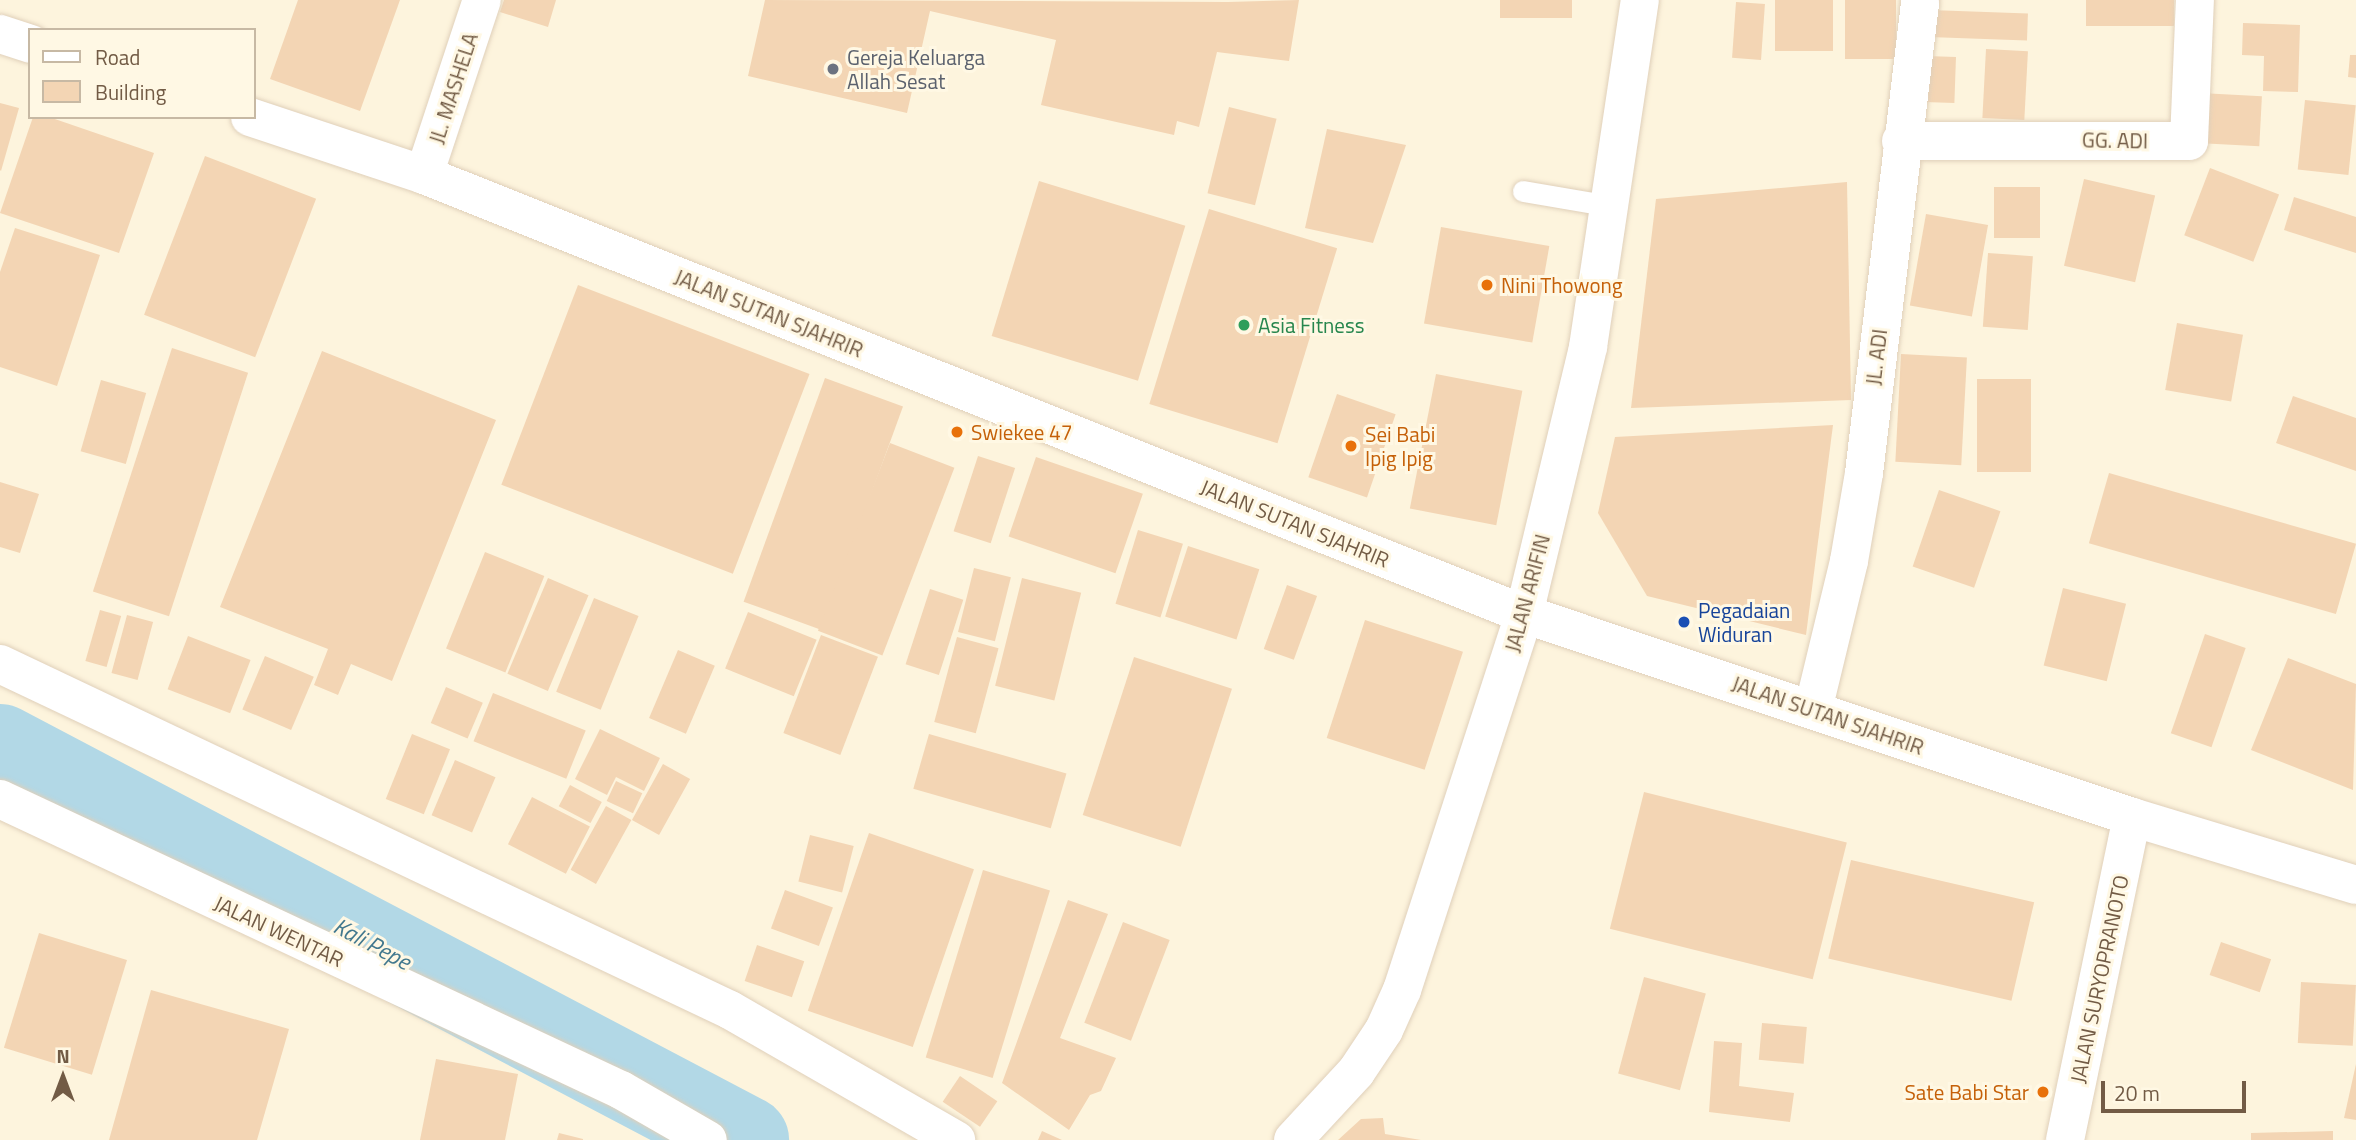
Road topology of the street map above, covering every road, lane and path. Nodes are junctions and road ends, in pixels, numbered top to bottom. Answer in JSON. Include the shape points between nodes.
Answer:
{"nodes":[{"id":1,"x":482,"y":0,"type":"edge"},
{"id":2,"x":1640,"y":0,"type":"edge"},
{"id":3,"x":1920,"y":0,"type":"edge"},
{"id":4,"x":2195,"y":0,"type":"edge"},
{"id":5,"x":0,"y":34,"type":"edge"},
{"id":6,"x":28,"y":43,"type":"edge"},
{"id":7,"x":256,"y":119,"type":"edge"},
{"id":8,"x":1900,"y":141,"type":"junction"},
{"id":9,"x":424,"y":175,"type":"junction"},
{"id":10,"x":1523,"y":191,"type":"dead end"},
{"id":11,"x":1611,"y":206,"type":"junction"},
{"id":12,"x":1524,"y":614,"type":"junction"},
{"id":13,"x":0,"y":664,"type":"edge"},
{"id":14,"x":1813,"y":710,"type":"junction"},
{"id":15,"x":0,"y":799,"type":"edge"},
{"id":16,"x":2132,"y":817,"type":"junction"},
{"id":17,"x":2356,"y":886,"type":"edge"},
{"id":18,"x":708,"y":1140,"type":"edge"},
{"id":19,"x":956,"y":1140,"type":"edge"},
{"id":20,"x":1293,"y":1140,"type":"edge"},
{"id":21,"x":2065,"y":1140,"type":"edge"}],
"edges":[{"from":1,"to":9,"type":"main road","name":"JL. MASHELA"},
{"from":2,"to":11,"type":"main road","name":"JALAN ARIFIN"},
{"from":3,"to":8,"type":"main road","name":"JL. ADI"},
{"from":4,"to":8,"type":"main road","name":"GG. ADI","via":[[2189,141]]},
{"from":5,"to":6,"type":"main road"},
{"from":7,"to":9,"type":"main road","name":"JALAN SUTAN SJAHRIR"},
{"from":8,"to":14,"type":"main road","name":"JL. ADI","via":[[1864,473],[1849,561]]},
{"from":9,"to":12,"type":"main road","name":"JALAN SUTAN SJAHRIR"},
{"from":10,"to":11,"type":"lane"},
{"from":11,"to":12,"type":"main road","name":"JALAN ARIFIN","via":[[1588,347]]},
{"from":12,"to":14,"type":"main road","name":"JALAN SUTAN SJAHRIR"},
{"from":12,"to":20,"type":"main road","name":"JALAN ARIFIN","via":[[1402,990],[1384,1030],[1356,1072]]},
{"from":13,"to":19,"type":"main road","via":[[730,1010]]},
{"from":14,"to":16,"type":"main road","name":"JALAN SUTAN SJAHRIR"},
{"from":15,"to":18,"type":"main road","name":"JALAN WENTAR","via":[[621,1090]]},
{"from":16,"to":17,"type":"main road","name":"JALAN SUTAN SJAHRIR"},
{"from":16,"to":21,"type":"main road","name":"JALAN SURYOPRANOTO"}]}
